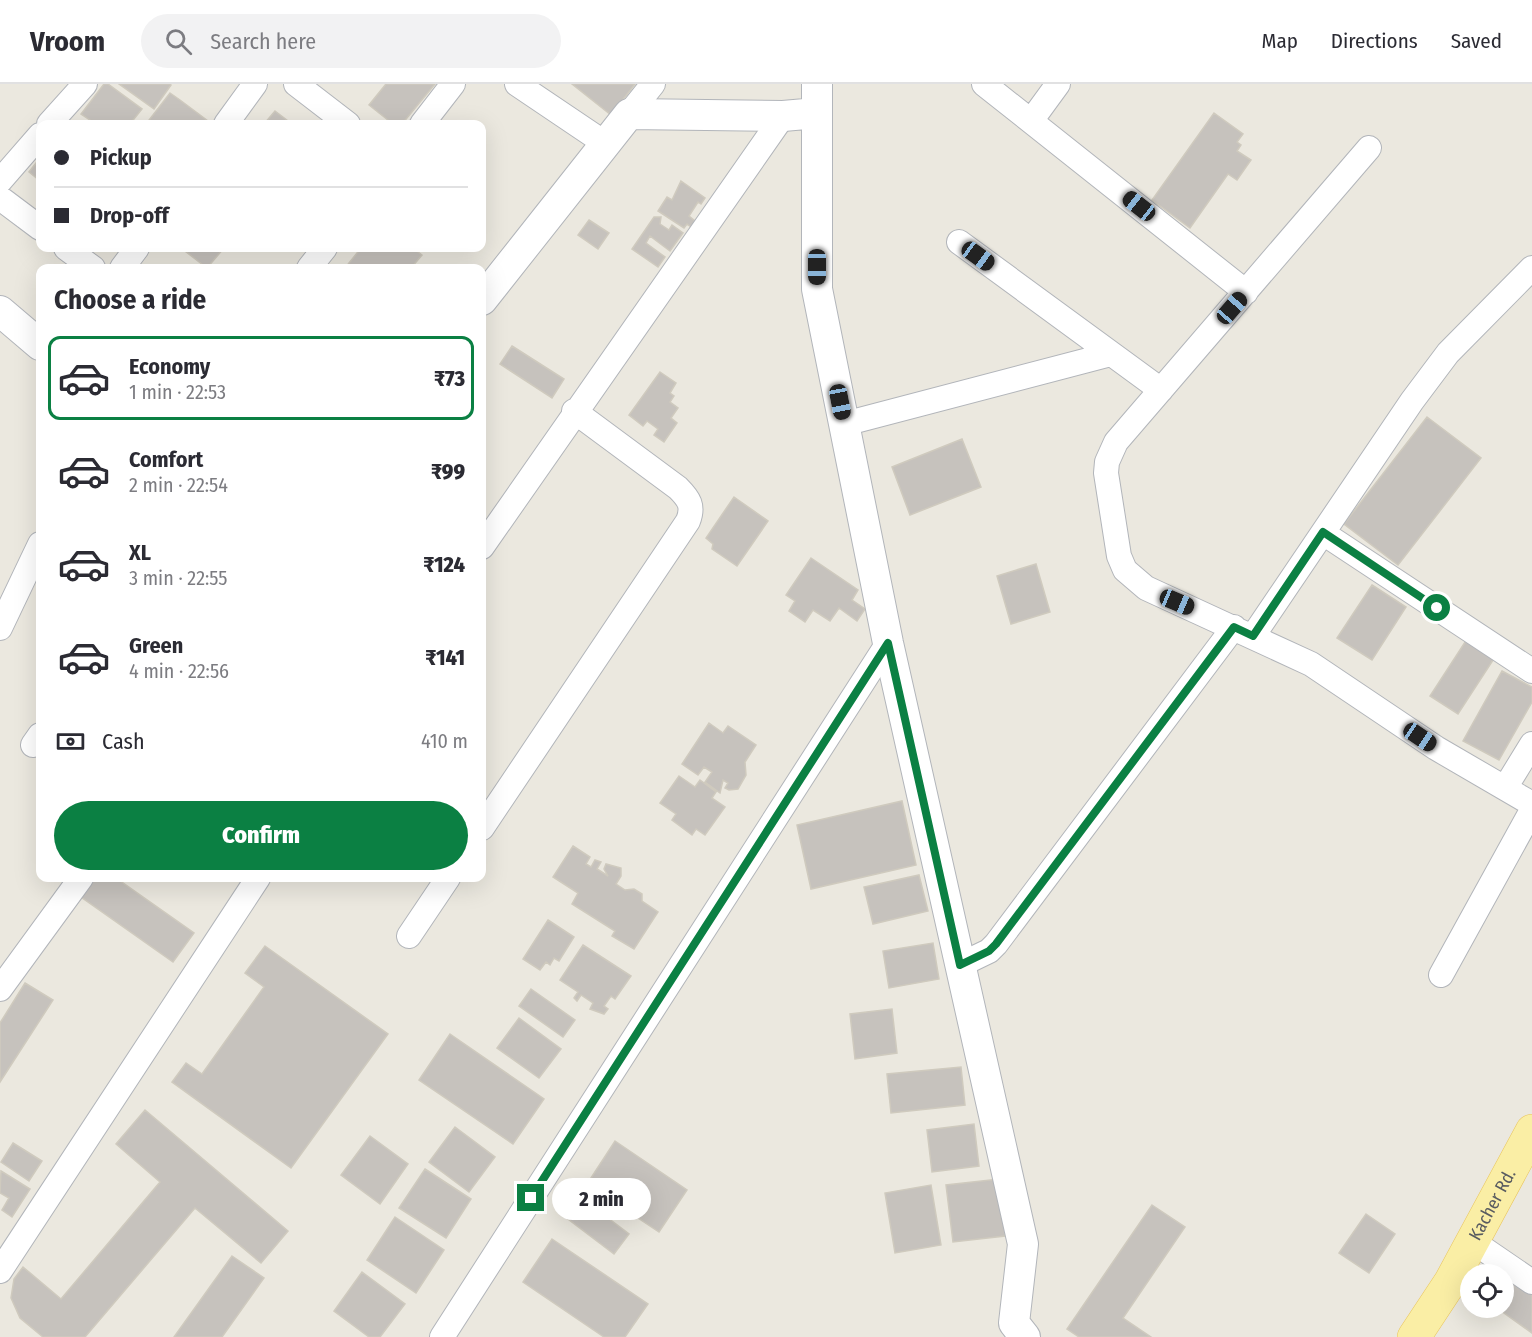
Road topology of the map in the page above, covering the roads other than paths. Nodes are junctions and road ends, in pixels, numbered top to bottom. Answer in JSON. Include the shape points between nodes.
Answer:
{"nodes":[{"id":1,"x":85,"y":84,"type":"edge"},
{"id":2,"x":255,"y":84,"type":"edge"},
{"id":3,"x":296,"y":84,"type":"edge"},
{"id":4,"x":453,"y":84,"type":"edge"},
{"id":5,"x":517,"y":84,"type":"edge"},
{"id":6,"x":653,"y":84,"type":"edge"},
{"id":7,"x":984,"y":84,"type":"edge"},
{"id":8,"x":1058,"y":84,"type":"edge"},
{"id":9,"x":817,"y":98,"type":"edge"},
{"id":10,"x":629,"y":114,"type":"junction"},
{"id":11,"x":783,"y":116,"type":"junction"},
{"id":12,"x":53,"y":120,"type":"edge"},
{"id":13,"x":229,"y":120,"type":"edge"},
{"id":14,"x":343,"y":120,"type":"edge"},
{"id":15,"x":425,"y":120,"type":"edge"},
{"id":16,"x":1031,"y":121,"type":"junction"},
{"id":17,"x":36,"y":140,"type":"edge"},
{"id":18,"x":606,"y":144,"type":"junction"},
{"id":19,"x":1370,"y":148,"type":"dead end"},
{"id":20,"x":0,"y":181,"type":"edge"},
{"id":21,"x":0,"y":198,"type":"edge"},
{"id":22,"x":36,"y":225,"type":"edge"},
{"id":23,"x":959,"y":242,"type":"dead end"},
{"id":24,"x":71,"y":252,"type":"edge"},
{"id":25,"x":322,"y":252,"type":"edge"},
{"id":26,"x":88,"y":264,"type":"edge"},
{"id":27,"x":312,"y":264,"type":"edge"},
{"id":28,"x":1532,"y":268,"type":"edge"},
{"id":29,"x":1246,"y":292,"type":"junction"},
{"id":30,"x":486,"y":295,"type":"edge"},
{"id":31,"x":0,"y":311,"type":"edge"},
{"id":32,"x":36,"y":342,"type":"edge"},
{"id":33,"x":1111,"y":354,"type":"junction"},
{"id":34,"x":1161,"y":390,"type":"junction"},
{"id":35,"x":574,"y":411,"type":"junction"},
{"id":36,"x":844,"y":424,"type":"junction"},
{"id":37,"x":1323,"y":532,"type":"junction"},
{"id":38,"x":486,"y":541,"type":"edge"},
{"id":39,"x":36,"y":552,"type":"edge"},
{"id":40,"x":0,"y":628,"type":"edge"},
{"id":41,"x":1244,"y":631,"type":"junction"},
{"id":42,"x":888,"y":643,"type":"junction"},
{"id":43,"x":1532,"y":671,"type":"edge"},
{"id":44,"x":1532,"y":744,"type":"edge"},
{"id":45,"x":1505,"y":788,"type":"junction"},
{"id":46,"x":1532,"y":804,"type":"edge"},
{"id":47,"x":1532,"y":810,"type":"edge"},
{"id":48,"x":486,"y":822,"type":"edge"},
{"id":49,"x":78,"y":882,"type":"edge"},
{"id":50,"x":255,"y":882,"type":"edge"},
{"id":51,"x":445,"y":882,"type":"edge"},
{"id":52,"x":409,"y":936,"type":"dead end"},
{"id":53,"x":960,"y":965,"type":"junction"},
{"id":54,"x":1441,"y":975,"type":"dead end"},
{"id":55,"x":0,"y":989,"type":"edge"},
{"id":56,"x":1532,"y":1131,"type":"edge"},
{"id":57,"x":1472,"y":1241,"type":"junction"},
{"id":58,"x":0,"y":1271,"type":"edge"},
{"id":59,"x":1532,"y":1282,"type":"edge"},
{"id":60,"x":442,"y":1337,"type":"edge"},
{"id":61,"x":1025,"y":1337,"type":"edge"},
{"id":62,"x":1414,"y":1337,"type":"edge"}],
"edges":[{"from":1,"to":12,"type":"street"},
{"from":2,"to":13,"type":"street"},
{"from":3,"to":14,"type":"street"},
{"from":4,"to":15,"type":"street"},
{"from":5,"to":18,"type":"street"},
{"from":6,"to":10,"type":"street"},
{"from":7,"to":16,"type":"street"},
{"from":8,"to":16,"type":"street"},
{"from":9,"to":11,"type":"street"},
{"from":9,"to":36,"type":"street","via":[[817,289]]},
{"from":10,"to":11,"type":"street"},
{"from":10,"to":18,"type":"street"},
{"from":11,"to":35,"type":"street"},
{"from":16,"to":29,"type":"street"},
{"from":17,"to":20,"type":"street"},
{"from":18,"to":30,"type":"street"},
{"from":19,"to":29,"type":"street"},
{"from":21,"to":22,"type":"street"},
{"from":23,"to":33,"type":"street"},
{"from":24,"to":26,"type":"street"},
{"from":25,"to":27,"type":"street"},
{"from":28,"to":37,"type":"street","via":[[1448,354]]},
{"from":29,"to":34,"type":"street"},
{"from":31,"to":32,"type":"street"},
{"from":33,"to":34,"type":"street"},
{"from":33,"to":36,"type":"street"},
{"from":34,"to":41,"type":"street","via":[[1116,442],[1107,462],[1119,556],[1125,570],[1146,588]]},
{"from":35,"to":38,"type":"street"},
{"from":35,"to":48,"type":"street","via":[[678,488],[691,504],[692,512]]},
{"from":36,"to":42,"type":"street"},
{"from":37,"to":41,"type":"street"},
{"from":37,"to":43,"type":"street"},
{"from":39,"to":40,"type":"street"},
{"from":41,"to":45,"type":"street","via":[[1311,664],[1436,748]]},
{"from":41,"to":53,"type":"street","via":[[996,944]]},
{"from":42,"to":53,"type":"street"},
{"from":42,"to":60,"type":"street"},
{"from":44,"to":45,"type":"street"},
{"from":45,"to":46,"type":"street"},
{"from":47,"to":54,"type":"street"},
{"from":49,"to":55,"type":"street"},
{"from":50,"to":58,"type":"street"},
{"from":51,"to":52,"type":"street"},
{"from":53,"to":61,"type":"street","via":[[1023,1244],[1014,1323]]},
{"from":56,"to":57,"type":"main road","name":"Kacher Rd."},
{"from":57,"to":59,"type":"street"},
{"from":57,"to":62,"type":"main road","name":"Kacher Rd."}]}
